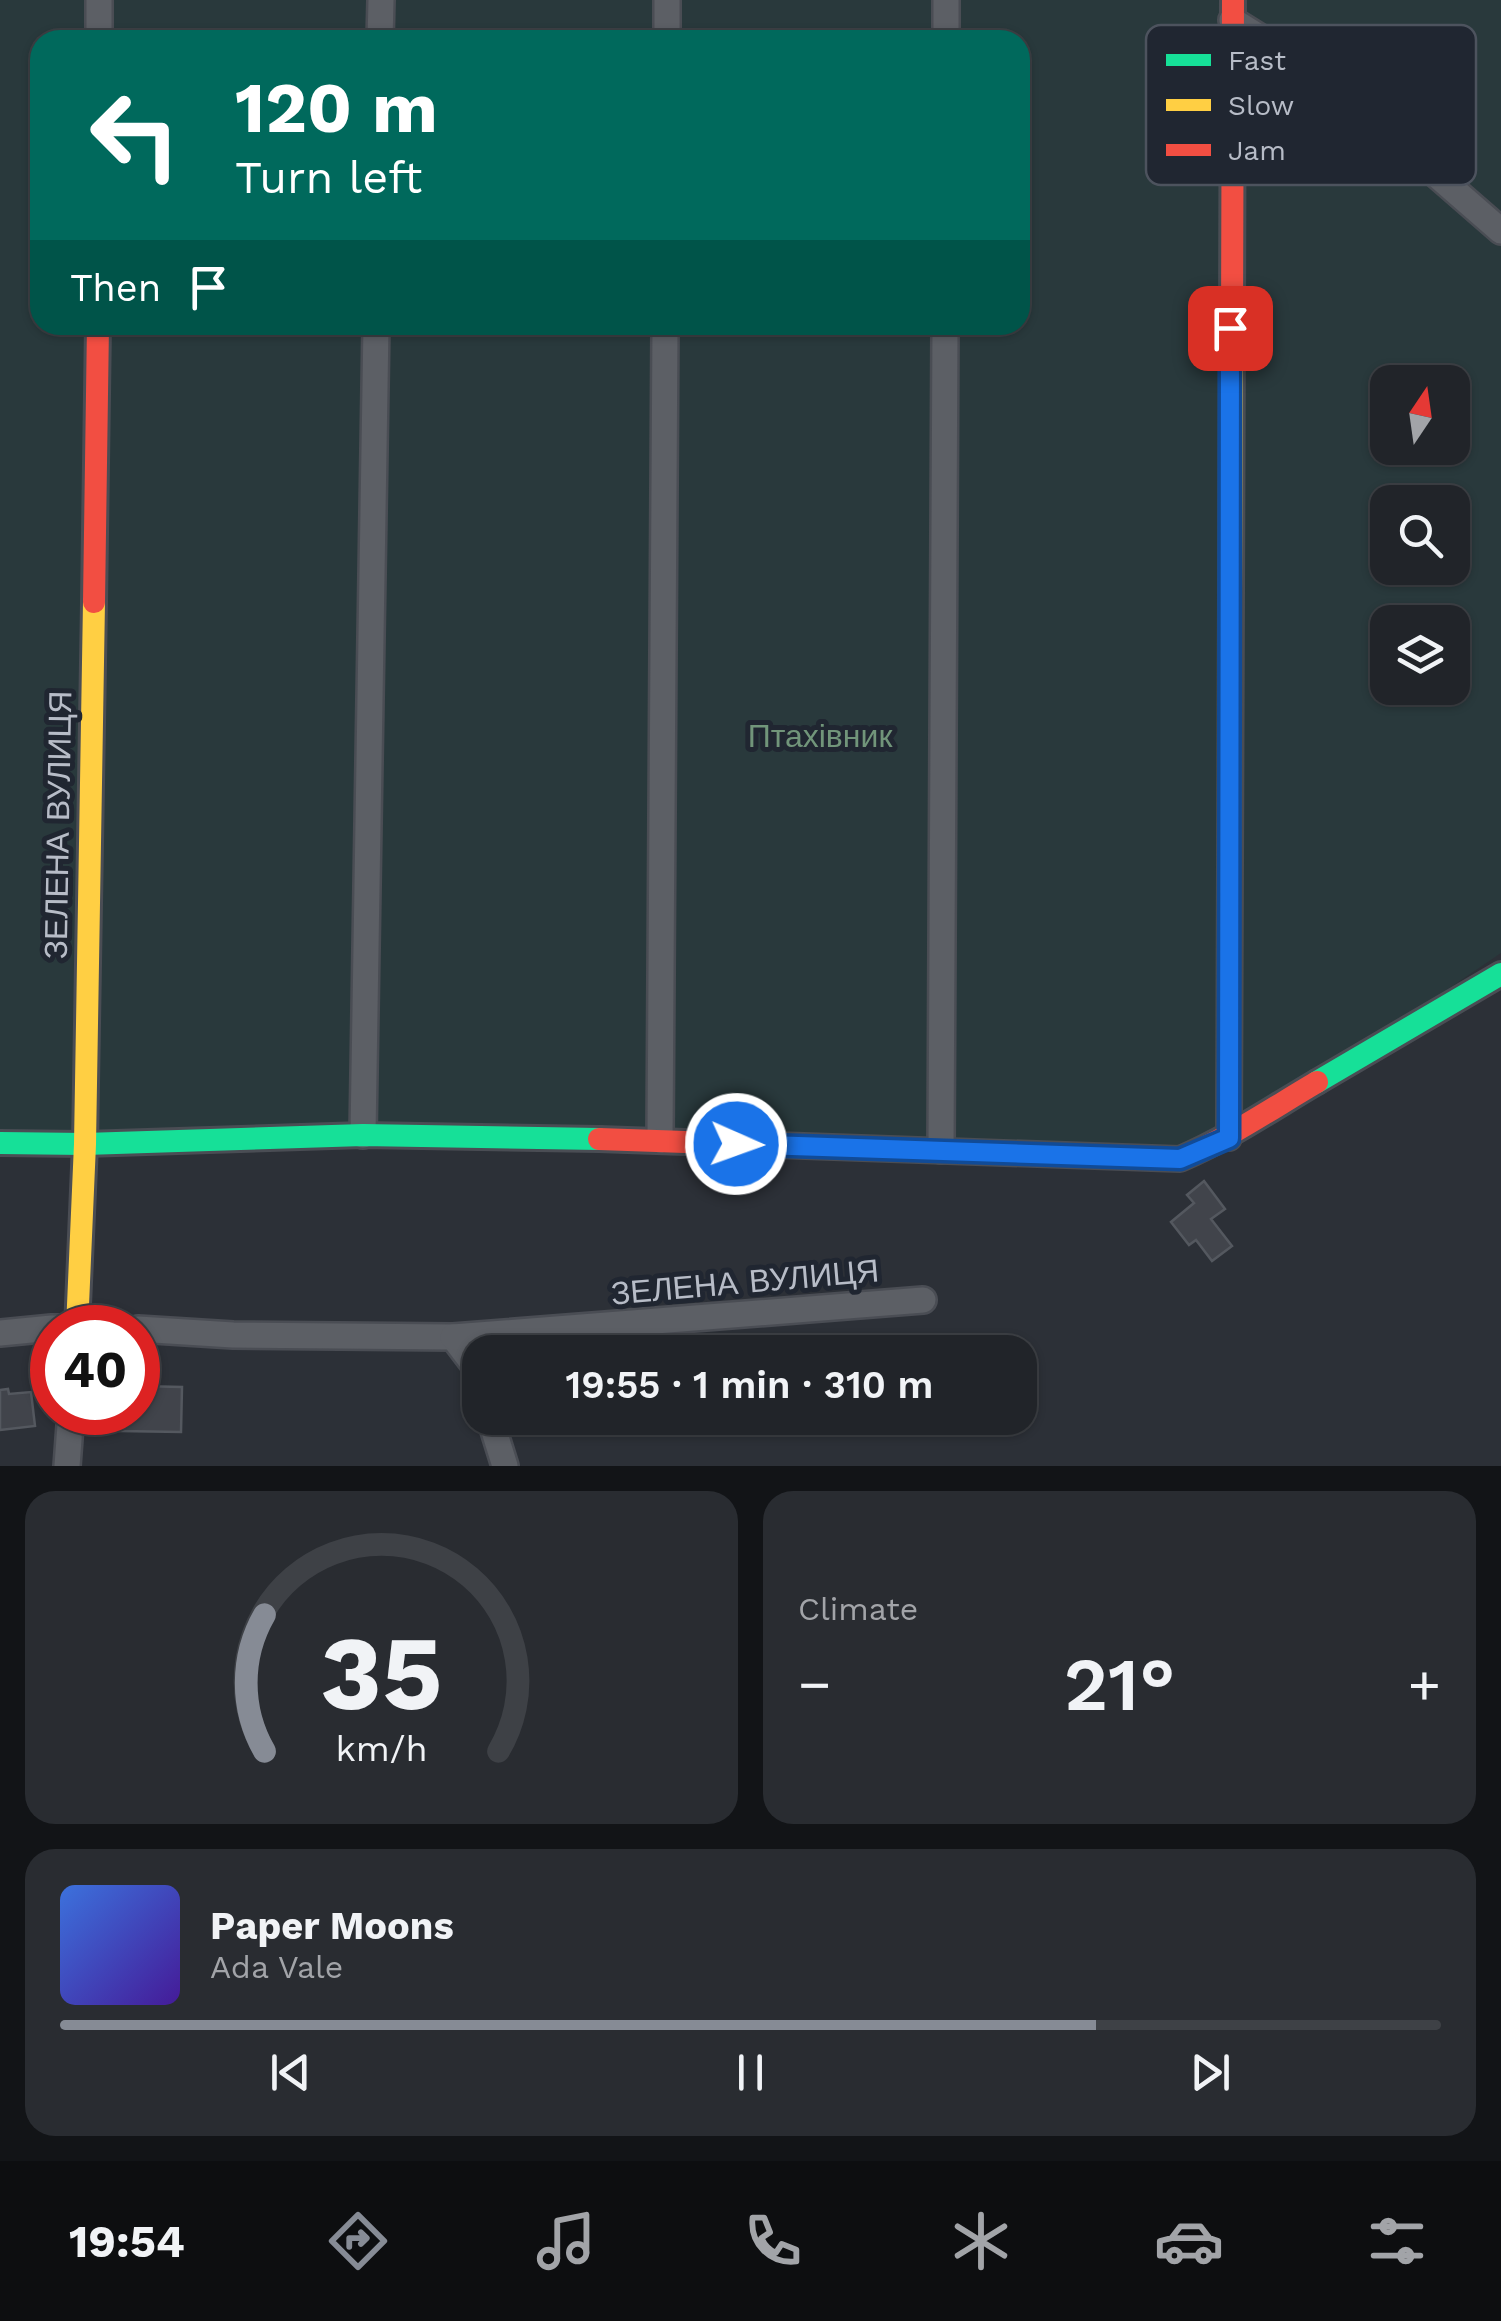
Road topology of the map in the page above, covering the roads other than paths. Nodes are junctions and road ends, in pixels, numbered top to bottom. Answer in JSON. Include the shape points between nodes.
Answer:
{"nodes":[{"id":1,"x":99,"y":0,"type":"edge"},
{"id":2,"x":381,"y":0,"type":"edge"},
{"id":3,"x":667,"y":0,"type":"edge"},
{"id":4,"x":946,"y":0,"type":"edge"},
{"id":5,"x":98,"y":30,"type":"edge"},
{"id":6,"x":380,"y":30,"type":"edge"},
{"id":7,"x":667,"y":30,"type":"edge"},
{"id":8,"x":946,"y":30,"type":"edge"},
{"id":9,"x":1232,"y":185,"type":"edge"},
{"id":10,"x":1448,"y":185,"type":"edge"},
{"id":11,"x":1501,"y":231,"type":"edge"},
{"id":12,"x":98,"y":335,"type":"edge"},
{"id":13,"x":376,"y":335,"type":"edge"},
{"id":14,"x":665,"y":335,"type":"edge"},
{"id":15,"x":945,"y":335,"type":"edge"},
{"id":16,"x":1501,"y":974,"type":"edge"},
{"id":17,"x":363,"y":1135,"type":"junction"},
{"id":18,"x":1229,"y":1138,"type":"junction"},
{"id":19,"x":660,"y":1140,"type":"junction"},
{"id":20,"x":0,"y":1143,"type":"edge"},
{"id":21,"x":84,"y":1144,"type":"junction"},
{"id":22,"x":941,"y":1150,"type":"junction"},
{"id":23,"x":923,"y":1300,"type":"dead end"},
{"id":24,"x":68,"y":1305,"type":"edge"},
{"id":25,"x":30,"y":1330,"type":"edge"},
{"id":26,"x":160,"y":1330,"type":"edge"},
{"id":27,"x":0,"y":1333,"type":"edge"},
{"id":28,"x":453,"y":1338,"type":"junction"},
{"id":29,"x":462,"y":1349,"type":"edge"},
{"id":30,"x":69,"y":1435,"type":"edge"},
{"id":31,"x":495,"y":1435,"type":"edge"},
{"id":32,"x":67,"y":1466,"type":"edge"},
{"id":33,"x":505,"y":1466,"type":"edge"}],
"edges":[{"from":1,"to":5,"type":"street"},
{"from":2,"to":6,"type":"street"},
{"from":3,"to":7,"type":"street"},
{"from":4,"to":8,"type":"street"},
{"from":9,"to":18,"type":"street"},
{"from":10,"to":11,"type":"street"},
{"from":12,"to":21,"type":"street","name":"ЗЕЛЕНА ВУЛИЦЯ"},
{"from":13,"to":17,"type":"street"},
{"from":14,"to":19,"type":"street"},
{"from":15,"to":22,"type":"street"},
{"from":16,"to":18,"type":"street"},
{"from":17,"to":19,"type":"street"},
{"from":17,"to":21,"type":"street"},
{"from":18,"to":22,"type":"street","via":[[1180,1159]]},
{"from":19,"to":22,"type":"street"},
{"from":20,"to":21,"type":"street"},
{"from":21,"to":24,"type":"street","name":"ЗЕЛЕНА ВУЛИЦЯ"},
{"from":23,"to":28,"type":"street","name":"ЗЕЛЕНА ВУЛИЦЯ"},
{"from":25,"to":27,"type":"street"},
{"from":26,"to":28,"type":"street","name":"ЗЕЛЕНА ВУЛИЦЯ"},
{"from":28,"to":29,"type":"street"},
{"from":30,"to":32,"type":"street"},
{"from":31,"to":33,"type":"street"}]}
